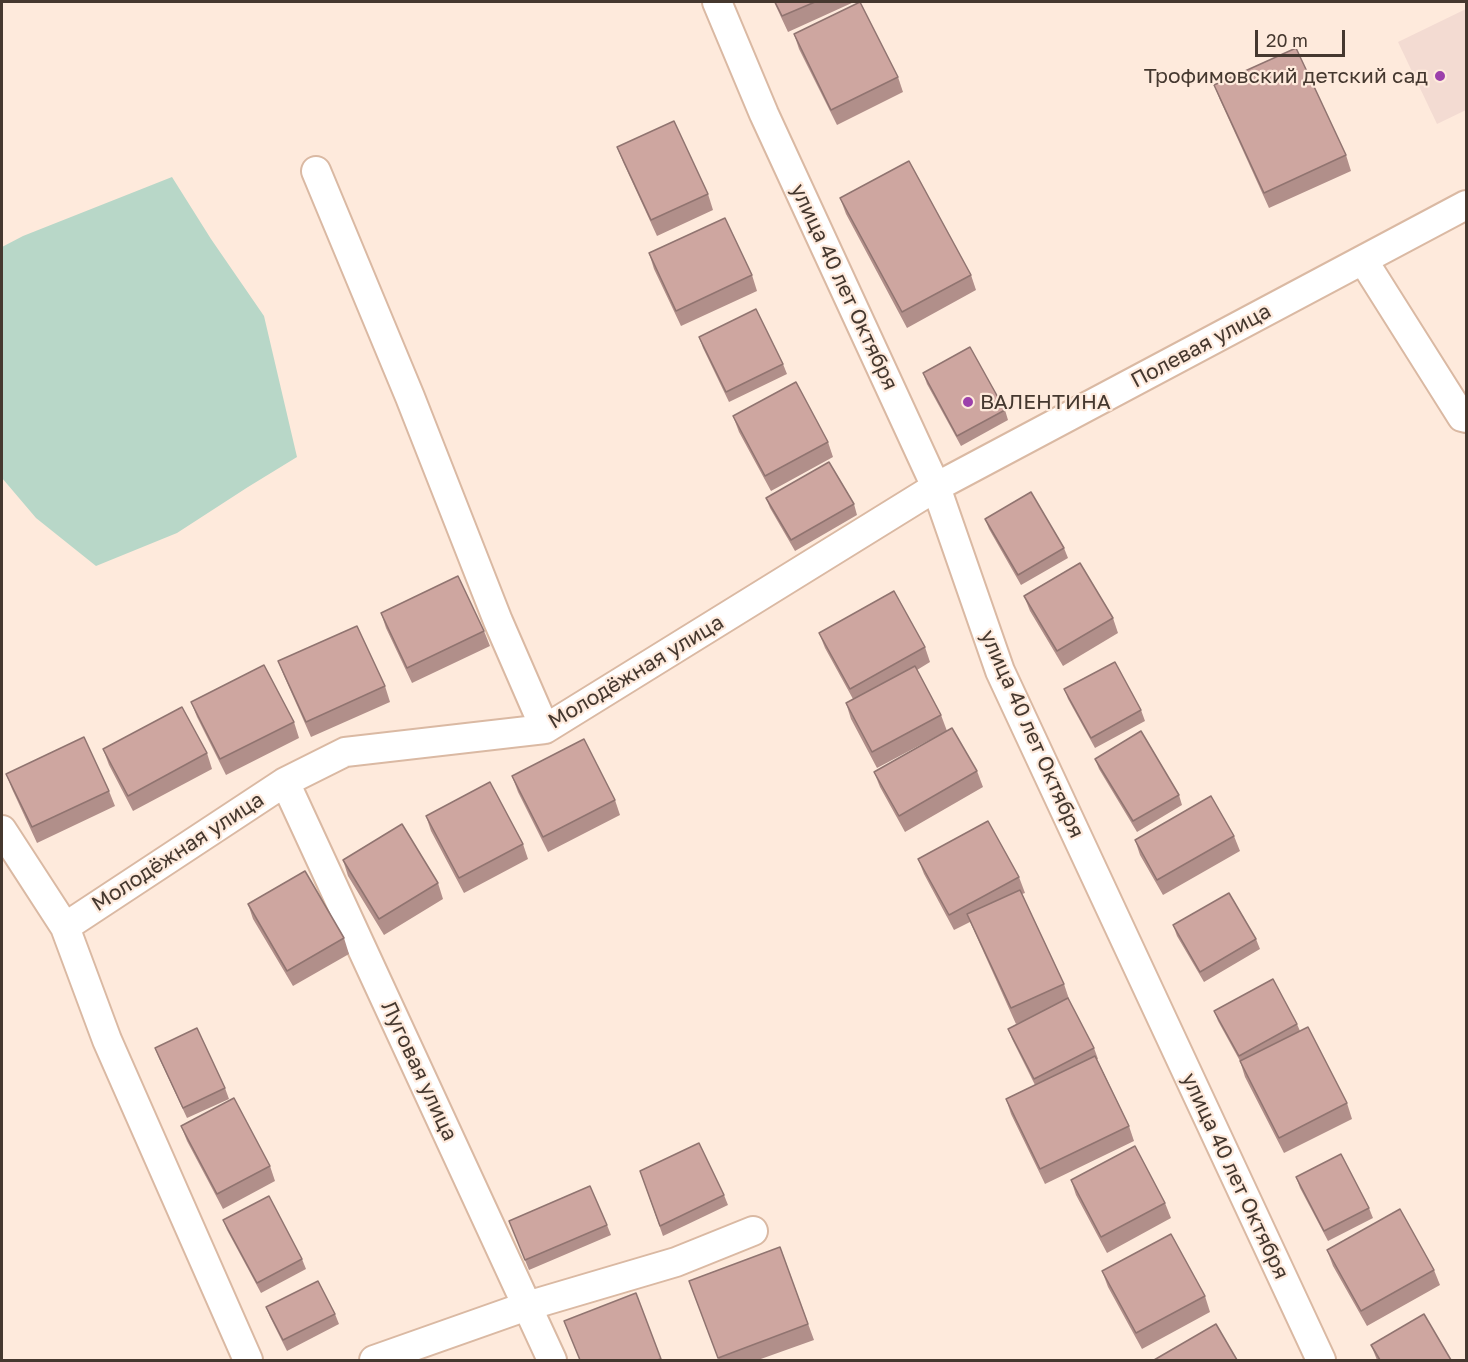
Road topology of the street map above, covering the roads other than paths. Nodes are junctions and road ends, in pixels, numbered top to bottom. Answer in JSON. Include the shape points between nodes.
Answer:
{"nodes":[{"id":1,"x":717,"y":2,"type":"edge"},
{"id":2,"x":316,"y":171,"type":"dead end"},
{"id":3,"x":1467,"y":205,"type":"edge"},
{"id":4,"x":1363,"y":260,"type":"junction"},
{"id":5,"x":1467,"y":418,"type":"edge"},
{"id":6,"x":936,"y":487,"type":"junction"},
{"id":7,"x":545,"y":729,"type":"junction"},
{"id":8,"x":285,"y":782,"type":"junction"},
{"id":9,"x":2,"y":830,"type":"edge"},
{"id":10,"x":65,"y":927,"type":"junction"},
{"id":11,"x":753,"y":1231,"type":"dead end"},
{"id":12,"x":527,"y":1306,"type":"junction"},
{"id":13,"x":248,"y":1360,"type":"edge"},
{"id":14,"x":374,"y":1360,"type":"edge"},
{"id":15,"x":552,"y":1360,"type":"edge"},
{"id":16,"x":1321,"y":1360,"type":"edge"}],
"edges":[{"from":1,"to":6,"type":"street","name":"улица 40 лет Октября","via":[[764,114]]},
{"from":2,"to":7,"type":"street"},
{"from":3,"to":4,"type":"street","name":"Полевая улица"},
{"from":4,"to":5,"type":"street","via":[[1462,417]]},
{"from":4,"to":6,"type":"street","name":"Полевая улица"},
{"from":6,"to":7,"type":"street","name":"Молодёжная улица"},
{"from":6,"to":16,"type":"street","name":"улица 40 лет Октября","via":[[1000,671]]},
{"from":7,"to":8,"type":"street","name":"Молодёжная улица","via":[[345,752]]},
{"from":8,"to":10,"type":"street","name":"Молодёжная улица"},
{"from":8,"to":12,"type":"street","name":"Луговая улица"},
{"from":9,"to":10,"type":"street"},
{"from":10,"to":13,"type":"street","via":[[107,1040]]},
{"from":11,"to":12,"type":"street","via":[[676,1262]]},
{"from":12,"to":14,"type":"street"},
{"from":12,"to":15,"type":"street","name":"Луговая улица"}]}
